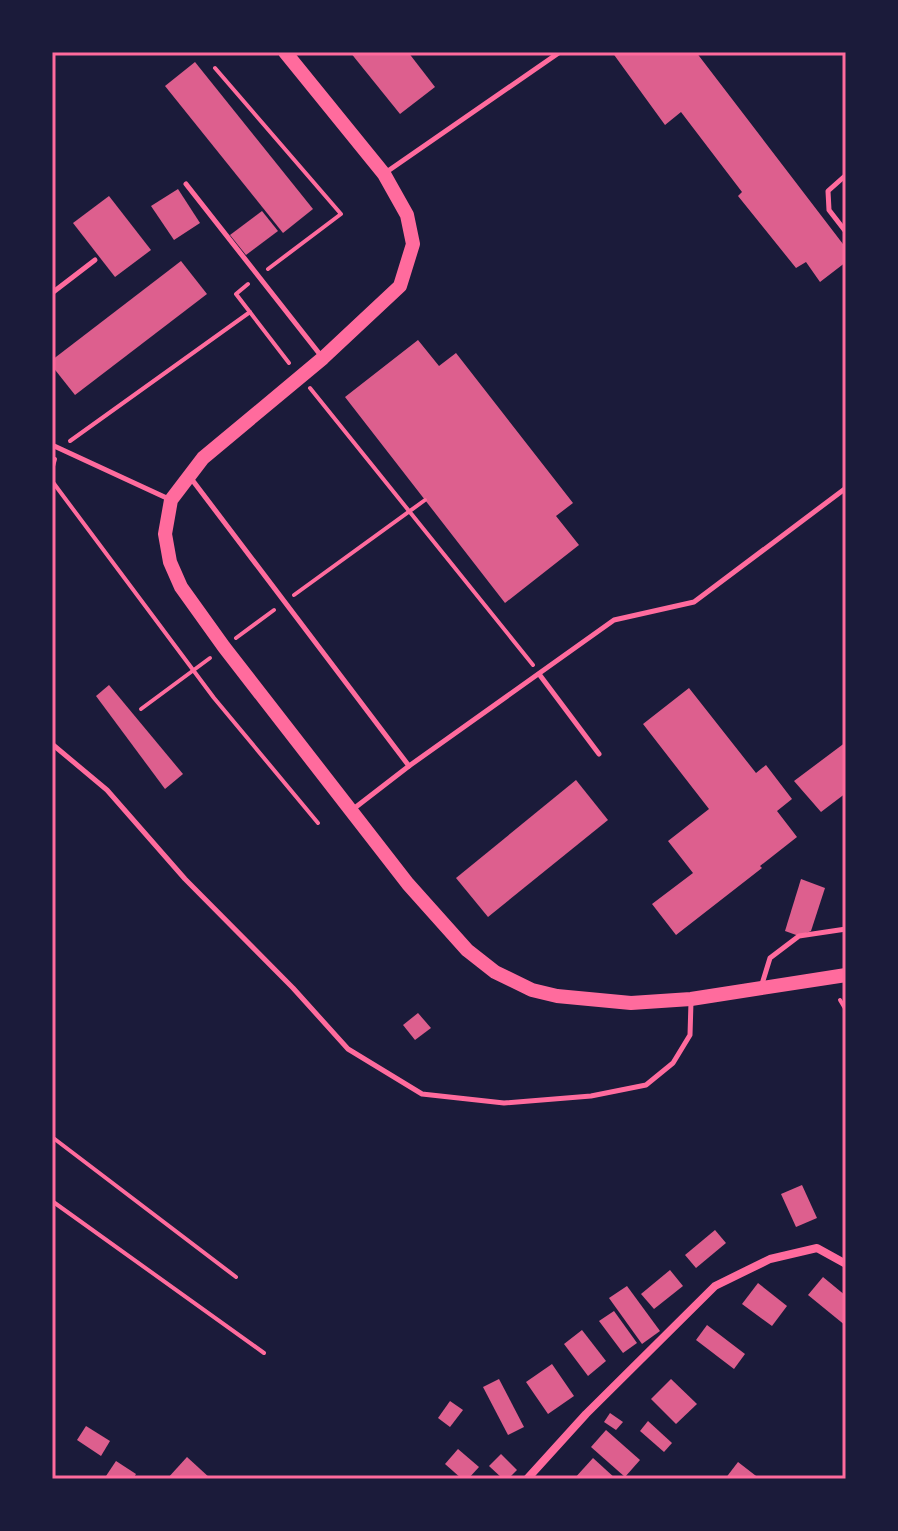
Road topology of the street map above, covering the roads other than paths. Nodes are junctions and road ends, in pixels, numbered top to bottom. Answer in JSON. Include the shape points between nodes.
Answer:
{"nodes":[{"id":1,"x":285,"y":52,"type":"edge"},
{"id":2,"x":560,"y":52,"type":"edge"},
{"id":3,"x":384,"y":174,"type":"junction"},
{"id":4,"x":846,"y":175,"type":"edge"},
{"id":5,"x":186,"y":184,"type":"dead end"},
{"id":6,"x":846,"y":232,"type":"edge"},
{"id":7,"x":95,"y":260,"type":"dead end"},
{"id":8,"x":52,"y":293,"type":"edge"},
{"id":9,"x":323,"y":358,"type":"junction"},
{"id":10,"x":55,"y":447,"type":"edge"},
{"id":11,"x":188,"y":474,"type":"junction"},
{"id":12,"x":846,"y":488,"type":"edge"},
{"id":13,"x":171,"y":500,"type":"junction"},
{"id":14,"x":539,"y":674,"type":"junction"},
{"id":15,"x":52,"y":744,"type":"edge"},
{"id":16,"x":599,"y":754,"type":"dead end"},
{"id":17,"x":409,"y":766,"type":"junction"},
{"id":18,"x":352,"y":811,"type":"junction"},
{"id":19,"x":846,"y":929,"type":"edge"},
{"id":20,"x":846,"y":975,"type":"edge"},
{"id":21,"x":760,"y":989,"type":"junction"},
{"id":22,"x":691,"y":999,"type":"junction"},
{"id":23,"x":846,"y":1264,"type":"edge"},
{"id":24,"x":527,"y":1479,"type":"edge"}],
"edges":[{"from":1,"to":3,"type":"main road"},
{"from":2,"to":3,"type":"lane"},
{"from":3,"to":9,"type":"main road","via":[[407,215],[413,244],[400,286]]},
{"from":4,"to":6,"type":"lane","via":[[828,191],[829,210]]},
{"from":5,"to":9,"type":"lane"},
{"from":7,"to":8,"type":"lane"},
{"from":9,"to":11,"type":"main road"},
{"from":10,"to":13,"type":"lane"},
{"from":11,"to":13,"type":"main road"},
{"from":11,"to":17,"type":"lane"},
{"from":12,"to":14,"type":"lane","via":[[694,602],[614,620]]},
{"from":13,"to":18,"type":"main road","via":[[165,534],[181,587]]},
{"from":14,"to":16,"type":"lane"},
{"from":14,"to":17,"type":"lane"},
{"from":15,"to":22,"type":"lane","via":[[107,790],[348,1049],[422,1094],[504,1103],[646,1085],[673,1063],[690,1035]]},
{"from":17,"to":18,"type":"lane"},
{"from":18,"to":22,"type":"main road","via":[[452,935],[495,972],[532,990],[583,1001]]},
{"from":19,"to":21,"type":"lane","via":[[799,936],[770,958]]},
{"from":20,"to":21,"type":"main road"},
{"from":21,"to":22,"type":"main road"},
{"from":23,"to":24,"type":"street","via":[[817,1248],[770,1259],[715,1286]]}]}
